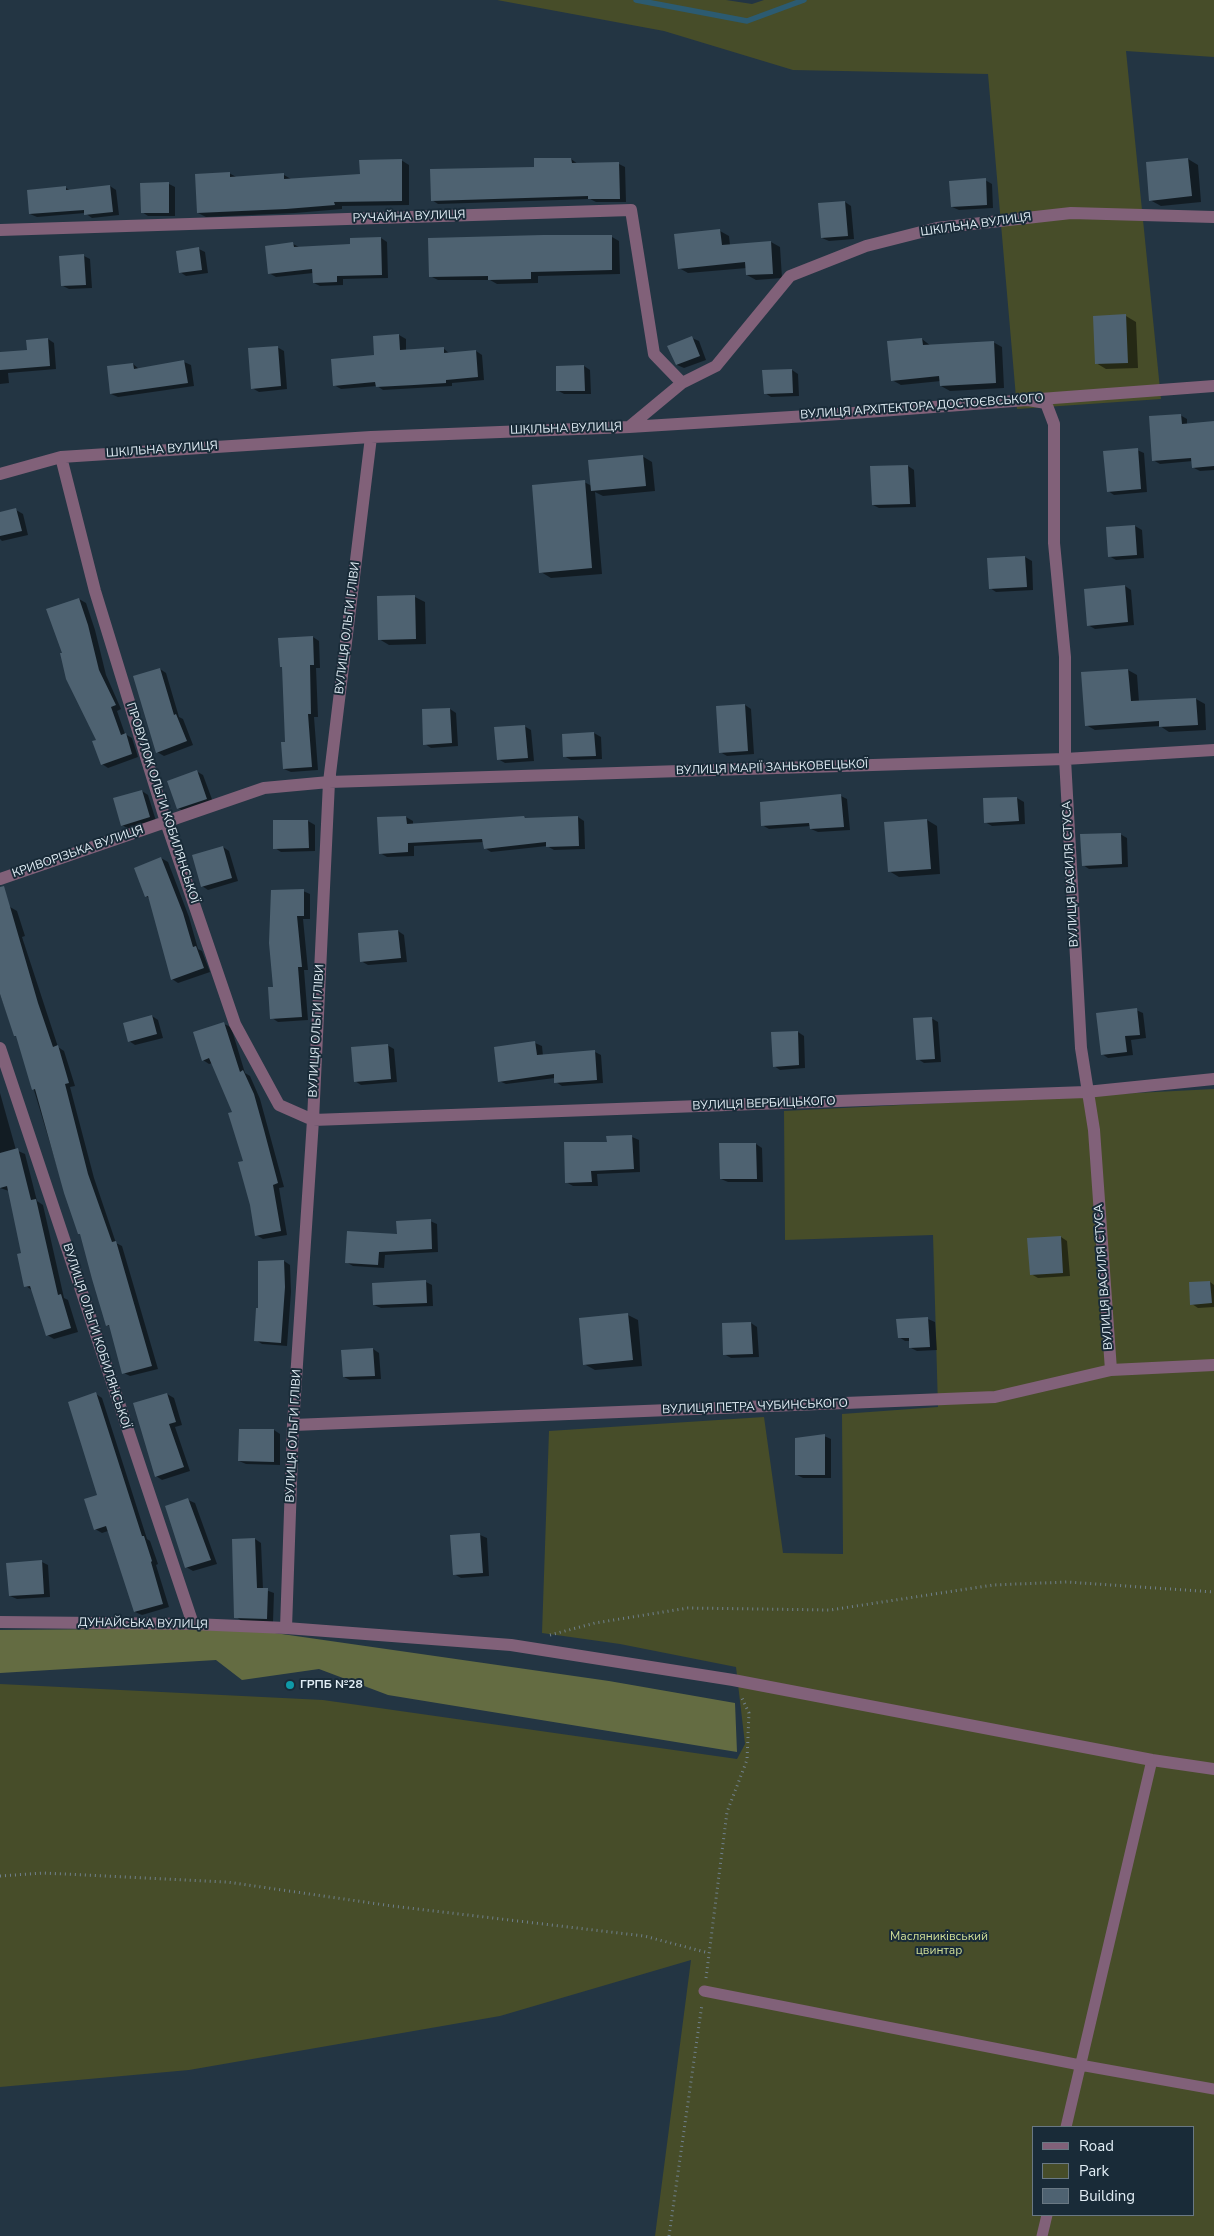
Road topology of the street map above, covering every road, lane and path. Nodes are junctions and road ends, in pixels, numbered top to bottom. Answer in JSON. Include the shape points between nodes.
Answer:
{"nodes":[{"id":1,"x":1214,"y":216,"type":"edge"},
{"id":2,"x":0,"y":230,"type":"edge"},
{"id":3,"x":682,"y":383,"type":"junction"},
{"id":4,"x":1214,"y":386,"type":"edge"},
{"id":5,"x":1022,"y":400,"type":"junction"},
{"id":6,"x":629,"y":427,"type":"junction"},
{"id":7,"x":371,"y":436,"type":"junction"},
{"id":8,"x":60,"y":456,"type":"junction"},
{"id":9,"x":0,"y":474,"type":"edge"},
{"id":10,"x":1214,"y":750,"type":"edge"},
{"id":11,"x":1065,"y":759,"type":"junction"},
{"id":12,"x":329,"y":782,"type":"junction"},
{"id":13,"x":166,"y":822,"type":"junction"},
{"id":14,"x":0,"y":879,"type":"edge"},
{"id":15,"x":0,"y":1048,"type":"edge"},
{"id":16,"x":1214,"y":1080,"type":"edge"},
{"id":17,"x":1086,"y":1092,"type":"junction"},
{"id":18,"x":313,"y":1120,"type":"junction"},
{"id":19,"x":1214,"y":1365,"type":"edge"},
{"id":20,"x":1111,"y":1370,"type":"junction"},
{"id":21,"x":293,"y":1425,"type":"junction"},
{"id":22,"x":1214,"y":1592,"type":"edge"},
{"id":23,"x":0,"y":1622,"type":"edge"},
{"id":24,"x":193,"y":1624,"type":"junction"},
{"id":25,"x":286,"y":1628,"type":"junction"},
{"id":26,"x":549,"y":1635,"type":"dead end"},
{"id":27,"x":733,"y":1680,"type":"junction"},
{"id":28,"x":1152,"y":1760,"type":"junction"},
{"id":29,"x":1214,"y":1769,"type":"edge"},
{"id":30,"x":0,"y":1876,"type":"edge"},
{"id":31,"x":709,"y":1953,"type":"junction"},
{"id":32,"x":704,"y":1990,"type":"junction"},
{"id":33,"x":1080,"y":2065,"type":"junction"},
{"id":34,"x":1214,"y":2089,"type":"edge"},
{"id":35,"x":1066,"y":2126,"type":"edge"},
{"id":36,"x":1047,"y":2216,"type":"edge"},
{"id":37,"x":669,"y":2236,"type":"edge"},
{"id":38,"x":1042,"y":2236,"type":"edge"}],
"edges":[{"from":1,"to":3,"type":"street","name":"ШКІЛЬНА ВУЛИЦЯ","via":[[1071,213],[938,228],[866,246],[790,276],[716,366]]},
{"from":2,"to":3,"type":"street","name":"РУЧАЙНА ВУЛИЦЯ","via":[[630,210],[654,354]]},
{"from":3,"to":6,"type":"street","name":"ШКІЛЬНА ВУЛИЦЯ"},
{"from":4,"to":5,"type":"street","name":"ВУЛИЦЯ АРХІТЕКТОРА ДОСТОЄВСЬКОГО"},
{"from":5,"to":6,"type":"street","name":"ВУЛИЦЯ АРХІТЕКТОРА ДОСТОЄВСЬКОГО"},
{"from":5,"to":11,"type":"street","name":"ВУЛИЦЯ ВАСИЛЯ СТУСА","via":[[1046,403],[1054,424],[1054,543],[1065,657]]},
{"from":6,"to":7,"type":"street","name":"ШКІЛЬНА ВУЛИЦЯ"},
{"from":7,"to":8,"type":"street","name":"ШКІЛЬНА ВУЛИЦЯ"},
{"from":7,"to":12,"type":"street","name":"ВУЛИЦЯ ОЛЬГИ ГЛІВИ"},
{"from":8,"to":9,"type":"street","name":"ШКІЛЬНА ВУЛИЦЯ"},
{"from":8,"to":13,"type":"street","name":"ПРОВУЛОК ОЛЬГИ КОБИЛЯНСЬКОЇ","via":[[95,591]]},
{"from":10,"to":11,"type":"street","name":"ВУЛИЦЯ МАРІЇ ЗАНЬКОВЕЦЬКОЇ"},
{"from":11,"to":12,"type":"street","name":"ВУЛИЦЯ МАРІЇ ЗАНЬКОВЕЦЬКОЇ"},
{"from":11,"to":17,"type":"street","name":"ВУЛИЦЯ ВАСИЛЯ СТУСА"},
{"from":12,"to":13,"type":"street","name":"КРИВОРІЗЬКА ВУЛИЦЯ","via":[[264,788]]},
{"from":12,"to":18,"type":"street","name":"ВУЛИЦЯ ОЛЬГИ ГЛІВИ"},
{"from":13,"to":14,"type":"street","name":"КРИВОРІЗЬКА ВУЛИЦЯ"},
{"from":13,"to":18,"type":"street","name":"ПРОВУЛОК ОЛЬГИ КОБИЛЯНСЬКОЇ","via":[[235,1024],[278,1105]]},
{"from":15,"to":24,"type":"street","name":"ВУЛИЦЯ ОЛЬГИ КОБИЛЯНСЬКОЇ"},
{"from":16,"to":17,"type":"street","name":"ВУЛИЦЯ ВЕРБИЦЬКОГО"},
{"from":17,"to":18,"type":"street","name":"ВУЛИЦЯ ВЕРБИЦЬКОГО"},
{"from":17,"to":20,"type":"street","name":"ВУЛИЦЯ ВАСИЛЯ СТУСА","via":[[1094,1130]]},
{"from":18,"to":21,"type":"street","name":"ВУЛИЦЯ ОЛЬГИ ГЛІВИ"},
{"from":19,"to":20,"type":"street","name":"ВУЛИЦЯ ПЕТРА ЧУБИНСЬКОГО"},
{"from":20,"to":21,"type":"street","name":"ВУЛИЦЯ ПЕТРА ЧУБИНСЬКОГО","via":[[995,1397]]},
{"from":21,"to":25,"type":"street","name":"ВУЛИЦЯ ОЛЬГИ ГЛІВИ"},
{"from":22,"to":26,"type":"path","via":[[1067,1582],[993,1585],[830,1610],[688,1608],[595,1623]]},
{"from":23,"to":24,"type":"street","name":"ДУНАЙСЬКА ВУЛИЦЯ"},
{"from":24,"to":25,"type":"street","name":"ДУНАЙСЬКА ВУЛИЦЯ"},
{"from":25,"to":27,"type":"street","name":"ДУНАЙСЬКА ВУЛИЦЯ","via":[[511,1645]]},
{"from":27,"to":28,"type":"street","name":"ДУНАЙСЬКА ВУЛИЦЯ"},
{"from":27,"to":31,"type":"path","via":[[748,1713],[747,1760],[727,1812]]},
{"from":28,"to":29,"type":"street","name":"ДУНАЙСЬКА ВУЛИЦЯ"},
{"from":28,"to":33,"type":"lane"},
{"from":30,"to":31,"type":"path","via":[[43,1873],[226,1882],[392,1906],[644,1936]]},
{"from":31,"to":32,"type":"path"},
{"from":32,"to":33,"type":"lane"},
{"from":32,"to":37,"type":"path"},
{"from":33,"to":34,"type":"lane"},
{"from":33,"to":35,"type":"lane"},
{"from":36,"to":38,"type":"lane"}]}
